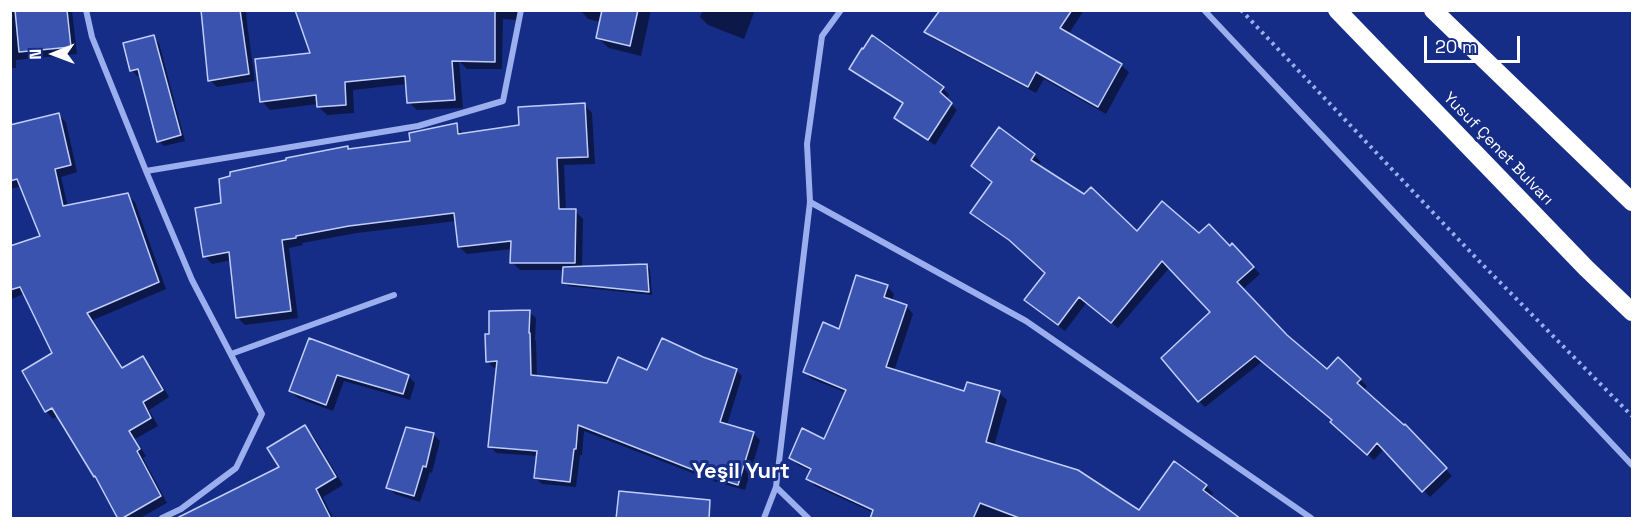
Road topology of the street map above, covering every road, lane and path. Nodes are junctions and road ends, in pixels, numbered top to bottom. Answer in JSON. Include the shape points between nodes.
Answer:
{"nodes":[{"id":1,"x":86,"y":10,"type":"edge"},
{"id":2,"x":520,"y":10,"type":"edge"},
{"id":3,"x":841,"y":10,"type":"edge"},
{"id":4,"x":1204,"y":10,"type":"edge"},
{"id":5,"x":1241,"y":10,"type":"edge"},
{"id":6,"x":1337,"y":10,"type":"edge"},
{"id":7,"x":1433,"y":10,"type":"edge"},
{"id":8,"x":146,"y":171,"type":"junction"},
{"id":9,"x":810,"y":202,"type":"junction"},
{"id":10,"x":1632,"y":202,"type":"edge"},
{"id":11,"x":394,"y":295,"type":"dead end"},
{"id":12,"x":1632,"y":312,"type":"edge"},
{"id":13,"x":231,"y":354,"type":"junction"},
{"id":14,"x":1632,"y":416,"type":"edge"},
{"id":15,"x":1632,"y":465,"type":"edge"},
{"id":16,"x":776,"y":487,"type":"junction"},
{"id":17,"x":162,"y":519,"type":"edge"},
{"id":18,"x":764,"y":519,"type":"edge"},
{"id":19,"x":808,"y":519,"type":"edge"},
{"id":20,"x":1311,"y":519,"type":"edge"}],
"edges":[{"from":1,"to":8,"type":"street","via":[[92,37]]},
{"from":2,"to":8,"type":"street","via":[[503,101],[418,126]]},
{"from":3,"to":9,"type":"street","via":[[822,36],[807,144]]},
{"from":4,"to":15,"type":"street"},
{"from":5,"to":14,"type":"path"},
{"from":6,"to":12,"type":"highway","name":"Yusuf Çenet Bulvarı","via":[[1577,260]]},
{"from":7,"to":10,"type":"highway"},
{"from":8,"to":13,"type":"street","via":[[192,280]]},
{"from":9,"to":16,"type":"street"},
{"from":9,"to":20,"type":"street","via":[[1026,321]]},
{"from":11,"to":13,"type":"street"},
{"from":13,"to":17,"type":"street","via":[[262,414],[236,468]]},
{"from":16,"to":18,"type":"street"},
{"from":16,"to":19,"type":"street"}]}
